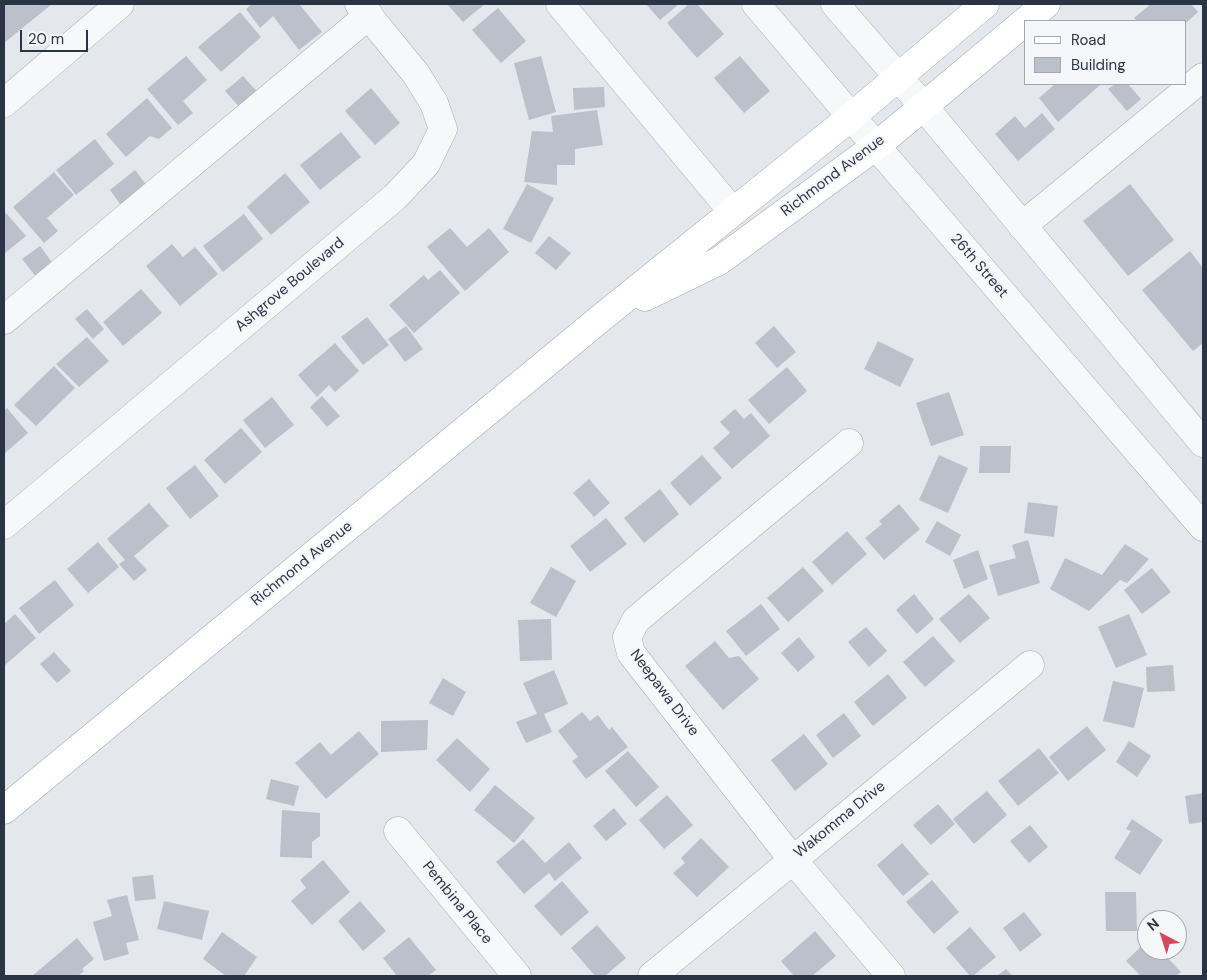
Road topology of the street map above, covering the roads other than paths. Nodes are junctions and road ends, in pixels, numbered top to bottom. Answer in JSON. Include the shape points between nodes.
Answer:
{"nodes":[{"id":1,"x":120,"y":4,"type":"edge"},
{"id":2,"x":560,"y":4,"type":"edge"},
{"id":3,"x":756,"y":4,"type":"edge"},
{"id":4,"x":835,"y":4,"type":"edge"},
{"id":5,"x":984,"y":4,"type":"edge"},
{"id":6,"x":1046,"y":4,"type":"edge"},
{"id":7,"x":364,"y":10,"type":"edge"},
{"id":8,"x":1027,"y":20,"type":"edge"},
{"id":9,"x":1024,"y":23,"type":"edge"},
{"id":10,"x":1203,"y":77,"type":"edge"},
{"id":11,"x":898,"y":78,"type":"junction"},
{"id":12,"x":4,"y":103,"type":"edge"},
{"id":13,"x":924,"y":107,"type":"junction"},
{"id":14,"x":851,"y":117,"type":"junction"},
{"id":15,"x":876,"y":146,"type":"junction"},
{"id":16,"x":733,"y":212,"type":"junction"},
{"id":17,"x":1022,"y":226,"type":"junction"},
{"id":18,"x":600,"y":318,"type":"junction"},
{"id":19,"x":4,"y":320,"type":"edge"},
{"id":20,"x":849,"y":443,"type":"dead end"},
{"id":21,"x":1203,"y":443,"type":"edge"},
{"id":22,"x":4,"y":524,"type":"edge"},
{"id":23,"x":1203,"y":527,"type":"edge"},
{"id":24,"x":1030,"y":665,"type":"dead end"},
{"id":25,"x":4,"y":810,"type":"edge"},
{"id":26,"x":398,"y":831,"type":"dead end"},
{"id":27,"x":792,"y":859,"type":"junction"},
{"id":28,"x":517,"y":976,"type":"edge"},
{"id":29,"x":652,"y":976,"type":"edge"},
{"id":30,"x":891,"y":976,"type":"edge"}],
"edges":[{"from":1,"to":12,"type":"street"},
{"from":2,"to":16,"type":"street"},
{"from":3,"to":14,"type":"street","name":"26th Street"},
{"from":4,"to":11,"type":"street"},
{"from":5,"to":11,"type":"main road","name":"Richmond Avenue"},
{"from":6,"to":8,"type":"main road","name":"Richmond Avenue"},
{"from":7,"to":19,"type":"street"},
{"from":7,"to":22,"type":"street","name":"Ashgrove Boulevard","via":[[416,74],[434,103],[443,129],[426,164],[395,197]]},
{"from":9,"to":13,"type":"main road","name":"Richmond Avenue"},
{"from":10,"to":17,"type":"street"},
{"from":11,"to":13,"type":"street"},
{"from":11,"to":14,"type":"main road","name":"Richmond Avenue"},
{"from":13,"to":15,"type":"main road","name":"Richmond Avenue"},
{"from":13,"to":17,"type":"street"},
{"from":14,"to":15,"type":"street","name":"26th Street"},
{"from":14,"to":16,"type":"main road","name":"Richmond Avenue"},
{"from":15,"to":18,"type":"main road","name":"Richmond Avenue","via":[[719,261]]},
{"from":15,"to":23,"type":"street","name":"26th Street"},
{"from":16,"to":18,"type":"main road","name":"Richmond Avenue"},
{"from":17,"to":21,"type":"street"},
{"from":18,"to":25,"type":"main road","name":"Richmond Avenue"},
{"from":20,"to":27,"type":"street","name":"Neepawa Drive","via":[[636,620],[627,637],[631,653]]},
{"from":24,"to":27,"type":"street","name":"Wakomma Drive"},
{"from":26,"to":28,"type":"street","name":"Pembina Place"},
{"from":27,"to":29,"type":"street","name":"Wakomma Drive"},
{"from":27,"to":30,"type":"street","name":"Neepawa Drive"}]}
